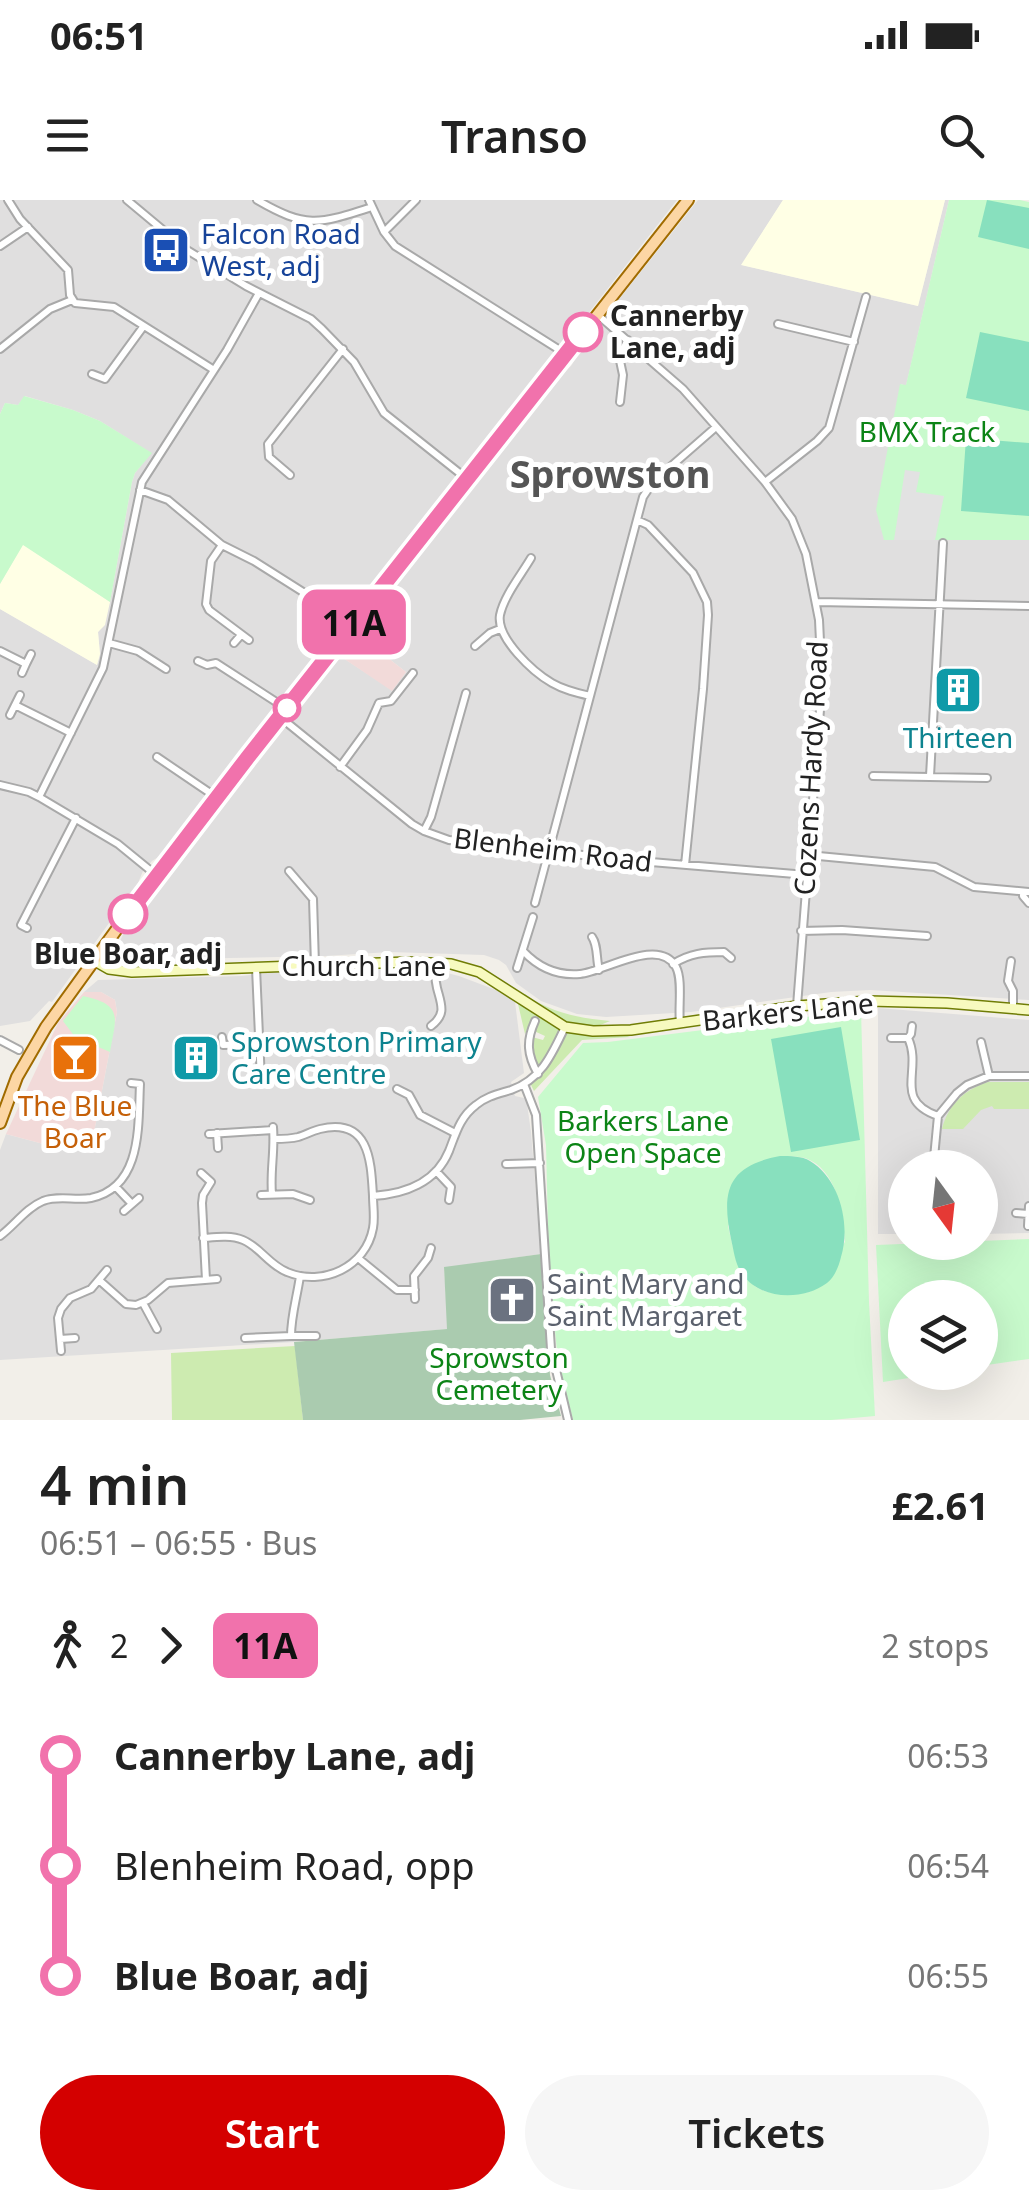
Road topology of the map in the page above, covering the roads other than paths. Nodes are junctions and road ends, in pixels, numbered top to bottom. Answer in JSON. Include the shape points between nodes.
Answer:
{"nodes":[{"id":1,"x":127,"y":200,"type":"edge"},
{"id":2,"x":257,"y":200,"type":"edge"},
{"id":3,"x":416,"y":200,"type":"edge"},
{"id":4,"x":688,"y":200,"type":"edge"},
{"id":5,"x":12,"y":202,"type":"edge"},
{"id":6,"x":370,"y":204,"type":"edge"},
{"id":7,"x":28,"y":227,"type":"junction"},
{"id":8,"x":384,"y":232,"type":"junction"},
{"id":9,"x":0,"y":246,"type":"edge"},
{"id":10,"x":259,"y":293,"type":"junction"},
{"id":11,"x":866,"y":297,"type":"dead end"},
{"id":12,"x":72,"y":300,"type":"junction"},
{"id":13,"x":597,"y":314,"type":"junction"},
{"id":14,"x":778,"y":324,"type":"dead end"},
{"id":15,"x":142,"y":327,"type":"junction"},
{"id":16,"x":628,"y":340,"type":"junction"},
{"id":17,"x":854,"y":342,"type":"junction"},
{"id":18,"x":343,"y":348,"type":"junction"},
{"id":19,"x":0,"y":350,"type":"edge"},
{"id":20,"x":566,"y":354,"type":"junction"},
{"id":21,"x":214,"y":370,"type":"junction"},
{"id":22,"x":92,"y":374,"type":"dead end"},
{"id":23,"x":620,"y":402,"type":"dead end"},
{"id":24,"x":716,"y":427,"type":"junction"},
{"id":25,"x":290,"y":475,"type":"dead end"},
{"id":26,"x":467,"y":479,"type":"junction"},
{"id":27,"x":765,"y":482,"type":"junction"},
{"id":28,"x":140,"y":490,"type":"junction"},
{"id":29,"x":637,"y":520,"type":"junction"},
{"id":30,"x":944,"y":543,"type":"dead end"},
{"id":31,"x":222,"y":545,"type":"junction"},
{"id":32,"x":531,"y":558,"type":"dead end"},
{"id":33,"x":817,"y":602,"type":"junction"},
{"id":34,"x":941,"y":604,"type":"junction"},
{"id":35,"x":1029,"y":606,"type":"edge"},
{"id":36,"x":354,"y":622,"type":"junction"},
{"id":37,"x":500,"y":628,"type":"junction"},
{"id":38,"x":109,"y":643,"type":"junction"},
{"id":39,"x":234,"y":643,"type":"dead end"},
{"id":40,"x":475,"y":646,"type":"dead end"},
{"id":41,"x":0,"y":651,"type":"edge"},
{"id":42,"x":31,"y":654,"type":"dead end"},
{"id":43,"x":198,"y":661,"type":"dead end"},
{"id":44,"x":26,"y":664,"type":"junction"},
{"id":45,"x":166,"y":670,"type":"dead end"},
{"id":46,"x":413,"y":672,"type":"dead end"},
{"id":47,"x":22,"y":673,"type":"dead end"},
{"id":48,"x":466,"y":692,"type":"dead end"},
{"id":49,"x":20,"y":695,"type":"dead end"},
{"id":50,"x":590,"y":696,"type":"junction"},
{"id":51,"x":15,"y":706,"type":"junction"},
{"id":52,"x":283,"y":713,"type":"junction"},
{"id":53,"x":10,"y":715,"type":"dead end"},
{"id":54,"x":71,"y":733,"type":"junction"},
{"id":55,"x":157,"y":757,"type":"dead end"},
{"id":56,"x":340,"y":767,"type":"junction"},
{"id":57,"x":873,"y":776,"type":"dead end"},
{"id":58,"x":930,"y":776,"type":"junction"},
{"id":59,"x":986,"y":778,"type":"dead end"},
{"id":60,"x":0,"y":785,"type":"edge"},
{"id":61,"x":0,"y":793,"type":"edge"},
{"id":62,"x":40,"y":797,"type":"junction"},
{"id":63,"x":217,"y":798,"type":"junction"},
{"id":64,"x":76,"y":818,"type":"junction"},
{"id":65,"x":424,"y":832,"type":"junction"},
{"id":66,"x":549,"y":852,"type":"junction"},
{"id":67,"x":808,"y":856,"type":"junction"},
{"id":68,"x":685,"y":865,"type":"junction"},
{"id":69,"x":290,"y":870,"type":"dead end"},
{"id":70,"x":156,"y":875,"type":"junction"},
{"id":71,"x":807,"y":875,"type":"junction"},
{"id":72,"x":1026,"y":892,"type":"edge"},
{"id":73,"x":535,"y":903,"type":"dead end"},
{"id":74,"x":1029,"y":903,"type":"edge"},
{"id":75,"x":533,"y":917,"type":"dead end"},
{"id":76,"x":27,"y":928,"type":"dead end"},
{"id":77,"x":801,"y":931,"type":"junction"},
{"id":78,"x":592,"y":936,"type":"dead end"},
{"id":79,"x":927,"y":936,"type":"dead end"},
{"id":80,"x":523,"y":951,"type":"junction"},
{"id":81,"x":731,"y":958,"type":"dead end"},
{"id":82,"x":95,"y":961,"type":"junction"},
{"id":83,"x":1011,"y":961,"type":"dead end"},
{"id":84,"x":436,"y":963,"type":"junction"},
{"id":85,"x":674,"y":964,"type":"junction"},
{"id":86,"x":316,"y":965,"type":"junction"},
{"id":87,"x":256,"y":967,"type":"junction"},
{"id":88,"x":517,"y":968,"type":"dead end"},
{"id":89,"x":599,"y":970,"type":"junction"},
{"id":90,"x":797,"y":1006,"type":"junction"},
{"id":91,"x":1013,"y":1008,"type":"junction"},
{"id":92,"x":1029,"y":1010,"type":"edge"},
{"id":93,"x":535,"y":1021,"type":"dead end"},
{"id":94,"x":681,"y":1024,"type":"junction"},
{"id":95,"x":431,"y":1026,"type":"dead end"},
{"id":96,"x":912,"y":1026,"type":"dead end"},
{"id":97,"x":565,"y":1027,"type":"junction"},
{"id":98,"x":530,"y":1032,"type":"junction"},
{"id":99,"x":539,"y":1036,"type":"dead end"},
{"id":100,"x":891,"y":1038,"type":"dead end"},
{"id":101,"x":908,"y":1038,"type":"junction"},
{"id":102,"x":2,"y":1042,"type":"edge"},
{"id":103,"x":981,"y":1042,"type":"dead end"},
{"id":104,"x":221,"y":1044,"type":"dead end"},
{"id":105,"x":259,"y":1044,"type":"junction"},
{"id":106,"x":18,"y":1050,"type":"dead end"},
{"id":107,"x":538,"y":1074,"type":"junction"},
{"id":108,"x":989,"y":1076,"type":"junction"},
{"id":109,"x":1029,"y":1076,"type":"edge"},
{"id":110,"x":261,"y":1081,"type":"dead end"},
{"id":111,"x":140,"y":1084,"type":"dead end"},
{"id":112,"x":524,"y":1084,"type":"junction"},
{"id":113,"x":398,"y":1090,"type":"dead end"},
{"id":114,"x":938,"y":1116,"type":"junction"},
{"id":115,"x":1,"y":1118,"type":"edge"},
{"id":116,"x":273,"y":1132,"type":"junction"},
{"id":117,"x":455,"y":1133,"type":"junction"},
{"id":118,"x":218,"y":1148,"type":"dead end"},
{"id":119,"x":935,"y":1150,"type":"edge"},
{"id":120,"x":540,"y":1162,"type":"junction"},
{"id":121,"x":506,"y":1164,"type":"dead end"},
{"id":122,"x":436,"y":1171,"type":"junction"},
{"id":123,"x":201,"y":1173,"type":"dead end"},
{"id":124,"x":116,"y":1186,"type":"junction"},
{"id":125,"x":272,"y":1194,"type":"junction"},
{"id":126,"x":262,"y":1195,"type":"dead end"},
{"id":127,"x":373,"y":1196,"type":"junction"},
{"id":128,"x":310,"y":1200,"type":"dead end"},
{"id":129,"x":448,"y":1200,"type":"dead end"},
{"id":130,"x":1029,"y":1206,"type":"edge"},
{"id":131,"x":124,"y":1212,"type":"dead end"},
{"id":132,"x":1016,"y":1213,"type":"dead end"},
{"id":133,"x":1028,"y":1214,"type":"edge"},
{"id":134,"x":1028,"y":1226,"type":"edge"},
{"id":135,"x":0,"y":1236,"type":"edge"},
{"id":136,"x":203,"y":1238,"type":"junction"},
{"id":137,"x":431,"y":1248,"type":"dead end"},
{"id":138,"x":358,"y":1258,"type":"junction"},
{"id":139,"x":107,"y":1270,"type":"dead end"},
{"id":140,"x":300,"y":1276,"type":"junction"},
{"id":141,"x":217,"y":1279,"type":"dead end"},
{"id":142,"x":99,"y":1280,"type":"junction"},
{"id":143,"x":206,"y":1280,"type":"junction"},
{"id":144,"x":144,"y":1303,"type":"junction"},
{"id":145,"x":157,"y":1330,"type":"dead end"},
{"id":146,"x":291,"y":1336,"type":"junction"},
{"id":147,"x":316,"y":1336,"type":"dead end"},
{"id":148,"x":74,"y":1338,"type":"dead end"},
{"id":149,"x":246,"y":1338,"type":"dead end"},
{"id":150,"x":60,"y":1339,"type":"junction"},
{"id":151,"x":61,"y":1351,"type":"dead end"},
{"id":152,"x":568,"y":1420,"type":"edge"}],
"edges":[{"from":1,"to":10,"type":"street","via":[[187,250]]},
{"from":2,"to":6,"type":"street","via":[[312,222]]},
{"from":3,"to":8,"type":"street"},
{"from":4,"to":13,"type":"main road"},
{"from":5,"to":7,"type":"street"},
{"from":6,"to":8,"type":"street"},
{"from":7,"to":9,"type":"street"},
{"from":7,"to":12,"type":"street","via":[[68,270]]},
{"from":8,"to":20,"type":"street","via":[[395,246]]},
{"from":10,"to":18,"type":"street","via":[[310,319]]},
{"from":10,"to":21,"type":"street"},
{"from":11,"to":17,"type":"street"},
{"from":12,"to":15,"type":"street","via":[[114,307]]},
{"from":12,"to":19,"type":"street","via":[[50,309]]},
{"from":13,"to":16,"type":"street","name":"Cozens Hardy Road"},
{"from":13,"to":20,"type":"main road"},
{"from":14,"to":17,"type":"street"},
{"from":15,"to":21,"type":"street"},
{"from":15,"to":22,"type":"street","via":[[107,380]]},
{"from":16,"to":23,"type":"street","via":[[619,356]]},
{"from":16,"to":24,"type":"street","name":"Cozens Hardy Road"},
{"from":17,"to":27,"type":"street","via":[[829,428]]},
{"from":18,"to":25,"type":"street","via":[[268,444],[272,461]]},
{"from":18,"to":26,"type":"street","via":[[384,412]]},
{"from":20,"to":26,"type":"main road"},
{"from":21,"to":28,"type":"street"},
{"from":24,"to":27,"type":"street","name":"Cozens Hardy Road"},
{"from":24,"to":29,"type":"street","via":[[647,490]]},
{"from":26,"to":36,"type":"main road"},
{"from":27,"to":33,"type":"street","name":"Cozens Hardy Road","via":[[797,530]]},
{"from":28,"to":31,"type":"street","via":[[168,500]]},
{"from":28,"to":38,"type":"street"},
{"from":29,"to":50,"type":"street"},
{"from":29,"to":68,"type":"street","via":[[693,573],[707,602]]},
{"from":30,"to":34,"type":"street"},
{"from":31,"to":36,"type":"street"},
{"from":31,"to":39,"type":"street","via":[[211,561],[207,610],[245,638]]},
{"from":32,"to":37,"type":"street","via":[[504,605]]},
{"from":33,"to":34,"type":"street"},
{"from":33,"to":67,"type":"street","name":"Cozens Hardy Road","via":[[821,694]]},
{"from":34,"to":35,"type":"street"},
{"from":34,"to":58,"type":"street"},
{"from":36,"to":52,"type":"main road"},
{"from":37,"to":40,"type":"street"},
{"from":37,"to":50,"type":"street","via":[[540,675]]},
{"from":38,"to":45,"type":"street","via":[[138,651]]},
{"from":38,"to":54,"type":"street"},
{"from":41,"to":44,"type":"street"},
{"from":42,"to":44,"type":"street"},
{"from":43,"to":52,"type":"street","name":"Blenheim Road","via":[[216,663]]},
{"from":44,"to":47,"type":"street"},
{"from":46,"to":56,"type":"street","via":[[391,701],[378,704]]},
{"from":48,"to":65,"type":"street"},
{"from":49,"to":51,"type":"street"},
{"from":50,"to":66,"type":"street"},
{"from":51,"to":53,"type":"street"},
{"from":51,"to":54,"type":"street"},
{"from":52,"to":56,"type":"street","name":"Blenheim Road"},
{"from":52,"to":63,"type":"main road"},
{"from":54,"to":62,"type":"street"},
{"from":55,"to":63,"type":"street"},
{"from":56,"to":65,"type":"street","name":"Blenheim Road"},
{"from":57,"to":58,"type":"street"},
{"from":58,"to":59,"type":"street"},
{"from":60,"to":61,"type":"street"},
{"from":60,"to":62,"type":"street"},
{"from":62,"to":64,"type":"street"},
{"from":63,"to":70,"type":"main road"},
{"from":64,"to":70,"type":"street"},
{"from":64,"to":76,"type":"street","via":[[21,925]]},
{"from":65,"to":66,"type":"street","name":"Blenheim Road"},
{"from":66,"to":68,"type":"street","name":"Blenheim Road"},
{"from":66,"to":73,"type":"street"},
{"from":67,"to":71,"type":"street","name":"Cozens Hardy Road"},
{"from":67,"to":72,"type":"street","via":[[935,867],[974,886]]},
{"from":68,"to":71,"type":"street","name":"Blenheim Road"},
{"from":69,"to":86,"type":"street","via":[[313,899]]},
{"from":70,"to":82,"type":"main road"},
{"from":71,"to":77,"type":"street","name":"Cozens Hardy Road"},
{"from":72,"to":74,"type":"street"},
{"from":75,"to":80,"type":"street"},
{"from":77,"to":79,"type":"street"},
{"from":77,"to":90,"type":"street","name":"Cozens Hardy Road"},
{"from":78,"to":89,"type":"street"},
{"from":80,"to":88,"type":"street"},
{"from":80,"to":89,"type":"street","via":[[554,971]]},
{"from":81,"to":85,"type":"street","via":[[702,952]]},
{"from":82,"to":87,"type":"street","name":"Church Lane","via":[[132,972]]},
{"from":82,"to":115,"type":"main road","via":[[28,1056]]},
{"from":83,"to":91,"type":"street"},
{"from":84,"to":86,"type":"street","name":"Church Lane"},
{"from":84,"to":95,"type":"street","via":[[442,1010]]},
{"from":84,"to":97,"type":"street","name":"Church Lane","via":[[479,972]]},
{"from":85,"to":89,"type":"street","via":[[647,955]]},
{"from":85,"to":94,"type":"street"},
{"from":86,"to":87,"type":"street","name":"Church Lane"},
{"from":87,"to":105,"type":"street"},
{"from":90,"to":91,"type":"street","name":"Barkers Lane","via":[[902,1000]]},
{"from":90,"to":94,"type":"street","name":"Barkers Lane"},
{"from":91,"to":92,"type":"street","name":"Barkers Lane"},
{"from":93,"to":98,"type":"street"},
{"from":94,"to":97,"type":"street","name":"Barkers Lane","via":[[610,1032]]},
{"from":96,"to":101,"type":"street"},
{"from":97,"to":107,"type":"street"},
{"from":98,"to":99,"type":"street"},
{"from":98,"to":107,"type":"street"},
{"from":100,"to":101,"type":"street"},
{"from":101,"to":114,"type":"street","via":[[913,1099]]},
{"from":102,"to":106,"type":"street"},
{"from":103,"to":108,"type":"street"},
{"from":104,"to":105,"type":"street"},
{"from":105,"to":110,"type":"street"},
{"from":107,"to":112,"type":"street"},
{"from":108,"to":109,"type":"street"},
{"from":108,"to":114,"type":"street","via":[[967,1085]]},
{"from":111,"to":124,"type":"street","via":[[136,1154]]},
{"from":112,"to":117,"type":"street","via":[[477,1103]]},
{"from":112,"to":120,"type":"street","via":[[536,1114]]},
{"from":113,"to":117,"type":"street","via":[[424,1119]]},
{"from":114,"to":119,"type":"street"},
{"from":116,"to":118,"type":"street","via":[[213,1134]]},
{"from":116,"to":125,"type":"street"},
{"from":116,"to":127,"type":"street","via":[[295,1138],[321,1128],[352,1132],[368,1149]]},
{"from":117,"to":122,"type":"street"},
{"from":120,"to":121,"type":"street"},
{"from":120,"to":152,"type":"street","via":[[551,1350]]},
{"from":122,"to":127,"type":"street","via":[[416,1186]]},
{"from":122,"to":129,"type":"street","via":[[452,1187]]},
{"from":123,"to":136,"type":"street","via":[[211,1182],[202,1195]]},
{"from":124,"to":131,"type":"street","via":[[135,1201]]},
{"from":124,"to":135,"type":"street","via":[[91,1198],[38,1204]]},
{"from":125,"to":126,"type":"street"},
{"from":125,"to":128,"type":"street"},
{"from":127,"to":138,"type":"street","via":[[373,1228]]},
{"from":130,"to":133,"type":"street"},
{"from":132,"to":133,"type":"street"},
{"from":133,"to":134,"type":"street"},
{"from":136,"to":140,"type":"street","via":[[240,1238],[274,1266]]},
{"from":136,"to":143,"type":"street"},
{"from":137,"to":138,"type":"street","via":[[414,1276],[415,1295],[397,1290]]},
{"from":138,"to":140,"type":"street","via":[[328,1276]]},
{"from":139,"to":142,"type":"street"},
{"from":140,"to":146,"type":"street"},
{"from":141,"to":143,"type":"street"},
{"from":142,"to":144,"type":"street","via":[[126,1304]]},
{"from":142,"to":150,"type":"street","via":[[65,1303]]},
{"from":143,"to":144,"type":"street","via":[[168,1282]]},
{"from":144,"to":145,"type":"street"},
{"from":146,"to":147,"type":"street"},
{"from":146,"to":149,"type":"street"},
{"from":148,"to":150,"type":"street"},
{"from":150,"to":151,"type":"street"}]}
